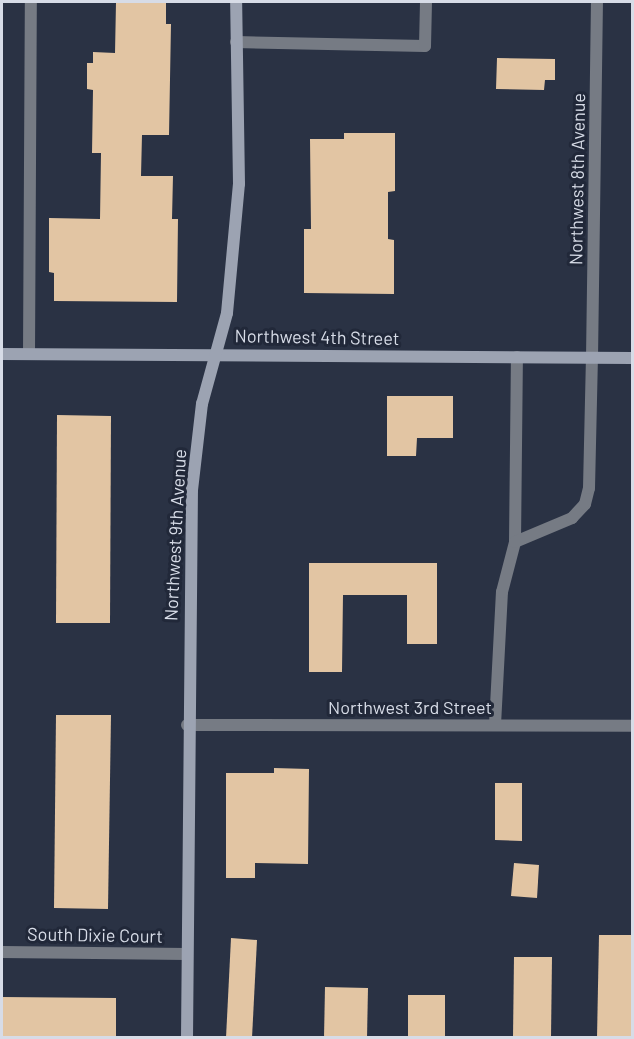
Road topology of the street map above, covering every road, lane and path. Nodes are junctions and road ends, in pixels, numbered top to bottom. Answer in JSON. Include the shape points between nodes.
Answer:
{"nodes":[{"id":1,"x":31,"y":2,"type":"edge"},
{"id":2,"x":236,"y":2,"type":"edge"},
{"id":3,"x":426,"y":2,"type":"edge"},
{"id":4,"x":597,"y":2,"type":"edge"},
{"id":5,"x":236,"y":42,"type":"junction"},
{"id":6,"x":2,"y":354,"type":"edge"},
{"id":7,"x":29,"y":354,"type":"junction"},
{"id":8,"x":216,"y":354,"type":"junction"},
{"id":9,"x":517,"y":357,"type":"junction"},
{"id":10,"x":592,"y":358,"type":"junction"},
{"id":11,"x":633,"y":358,"type":"edge"},
{"id":12,"x":515,"y":542,"type":"junction"},
{"id":13,"x":187,"y":725,"type":"junction"},
{"id":14,"x":495,"y":725,"type":"junction"},
{"id":15,"x":633,"y":726,"type":"edge"},
{"id":16,"x":2,"y":952,"type":"edge"},
{"id":17,"x":187,"y":954,"type":"junction"},
{"id":18,"x":187,"y":1038,"type":"edge"}],
"edges":[{"from":1,"to":7,"type":"street"},
{"from":2,"to":5,"type":"main road","name":"Northwest 9th Avenue"},
{"from":3,"to":5,"type":"street","via":[[425,46]]},
{"from":4,"to":10,"type":"street","name":"Northwest 8th Avenue"},
{"from":5,"to":8,"type":"main road","name":"Northwest 9th Avenue","via":[[239,184],[227,313]]},
{"from":6,"to":7,"type":"main road","name":"Northwest 4th Street"},
{"from":7,"to":8,"type":"main road","name":"Northwest 4th Street"},
{"from":8,"to":9,"type":"main road","name":"Northwest 4th Street"},
{"from":8,"to":13,"type":"main road","name":"Northwest 9th Avenue","via":[[202,404],[192,490]]},
{"from":9,"to":10,"type":"main road","name":"Northwest 4th Street"},
{"from":9,"to":12,"type":"street"},
{"from":10,"to":11,"type":"main road","name":"Northwest 4th Street"},
{"from":10,"to":12,"type":"street","name":"Northwest 8th Avenue","via":[[589,488],[585,504],[572,518]]},
{"from":12,"to":14,"type":"street","via":[[502,592]]},
{"from":13,"to":14,"type":"street","name":"Northwest 3rd Street"},
{"from":13,"to":17,"type":"main road","name":"Northwest 9th Avenue"},
{"from":14,"to":15,"type":"street","name":"Northwest 3rd Street"},
{"from":16,"to":17,"type":"street","name":"South Dixie Court"},
{"from":17,"to":18,"type":"main road","name":"Northwest 9th Avenue"}]}
